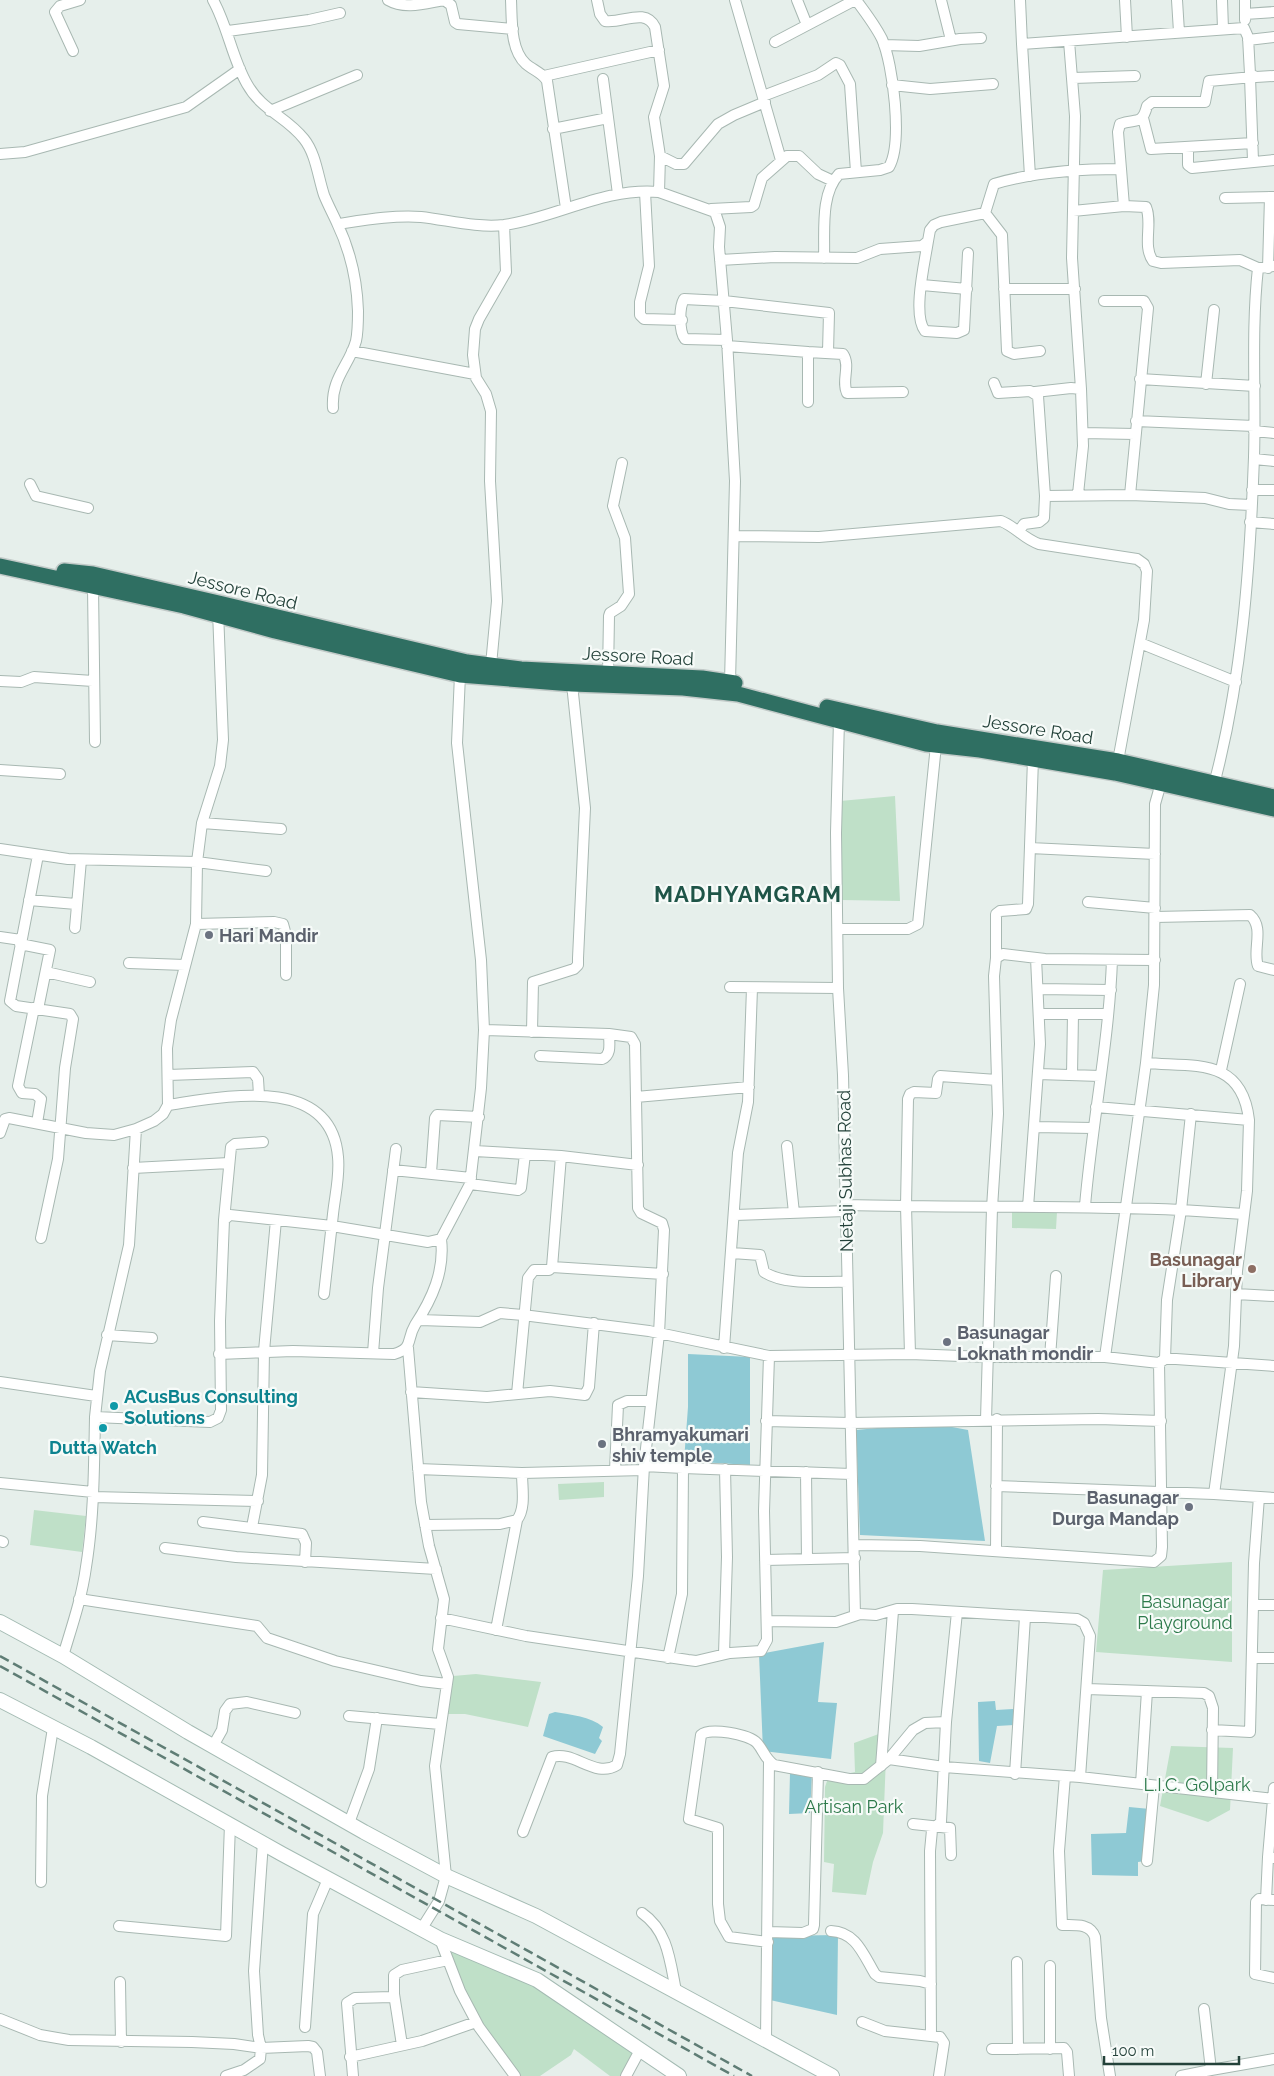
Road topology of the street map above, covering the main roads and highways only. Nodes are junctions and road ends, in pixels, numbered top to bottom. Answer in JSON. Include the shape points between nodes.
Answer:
{"nodes":[{"id":1,"x":0,"y":557,"type":"edge"},
{"id":2,"x":0,"y":566,"type":"edge"},
{"id":3,"x":218,"y":608,"type":"junction"},
{"id":4,"x":1213,"y":788,"type":"junction"},
{"id":5,"x":1274,"y":797,"type":"edge"},
{"id":6,"x":1274,"y":809,"type":"edge"}],
"edges":[{"from":1,"to":3,"type":"highway","name":"Jessore Road","via":[[93,574]]},
{"from":2,"to":3,"type":"highway","via":[[93,587]]},
{"from":3,"to":4,"type":"highway","name":"Jessore Road","via":[[466,662],[730,682],[893,723],[1118,761]]},
{"from":3,"to":4,"type":"highway","via":[[275,631],[460,675],[722,691],[936,745],[1161,783]]},
{"from":4,"to":5,"type":"highway","name":"Jessore Road"},
{"from":4,"to":6,"type":"highway"}]}
